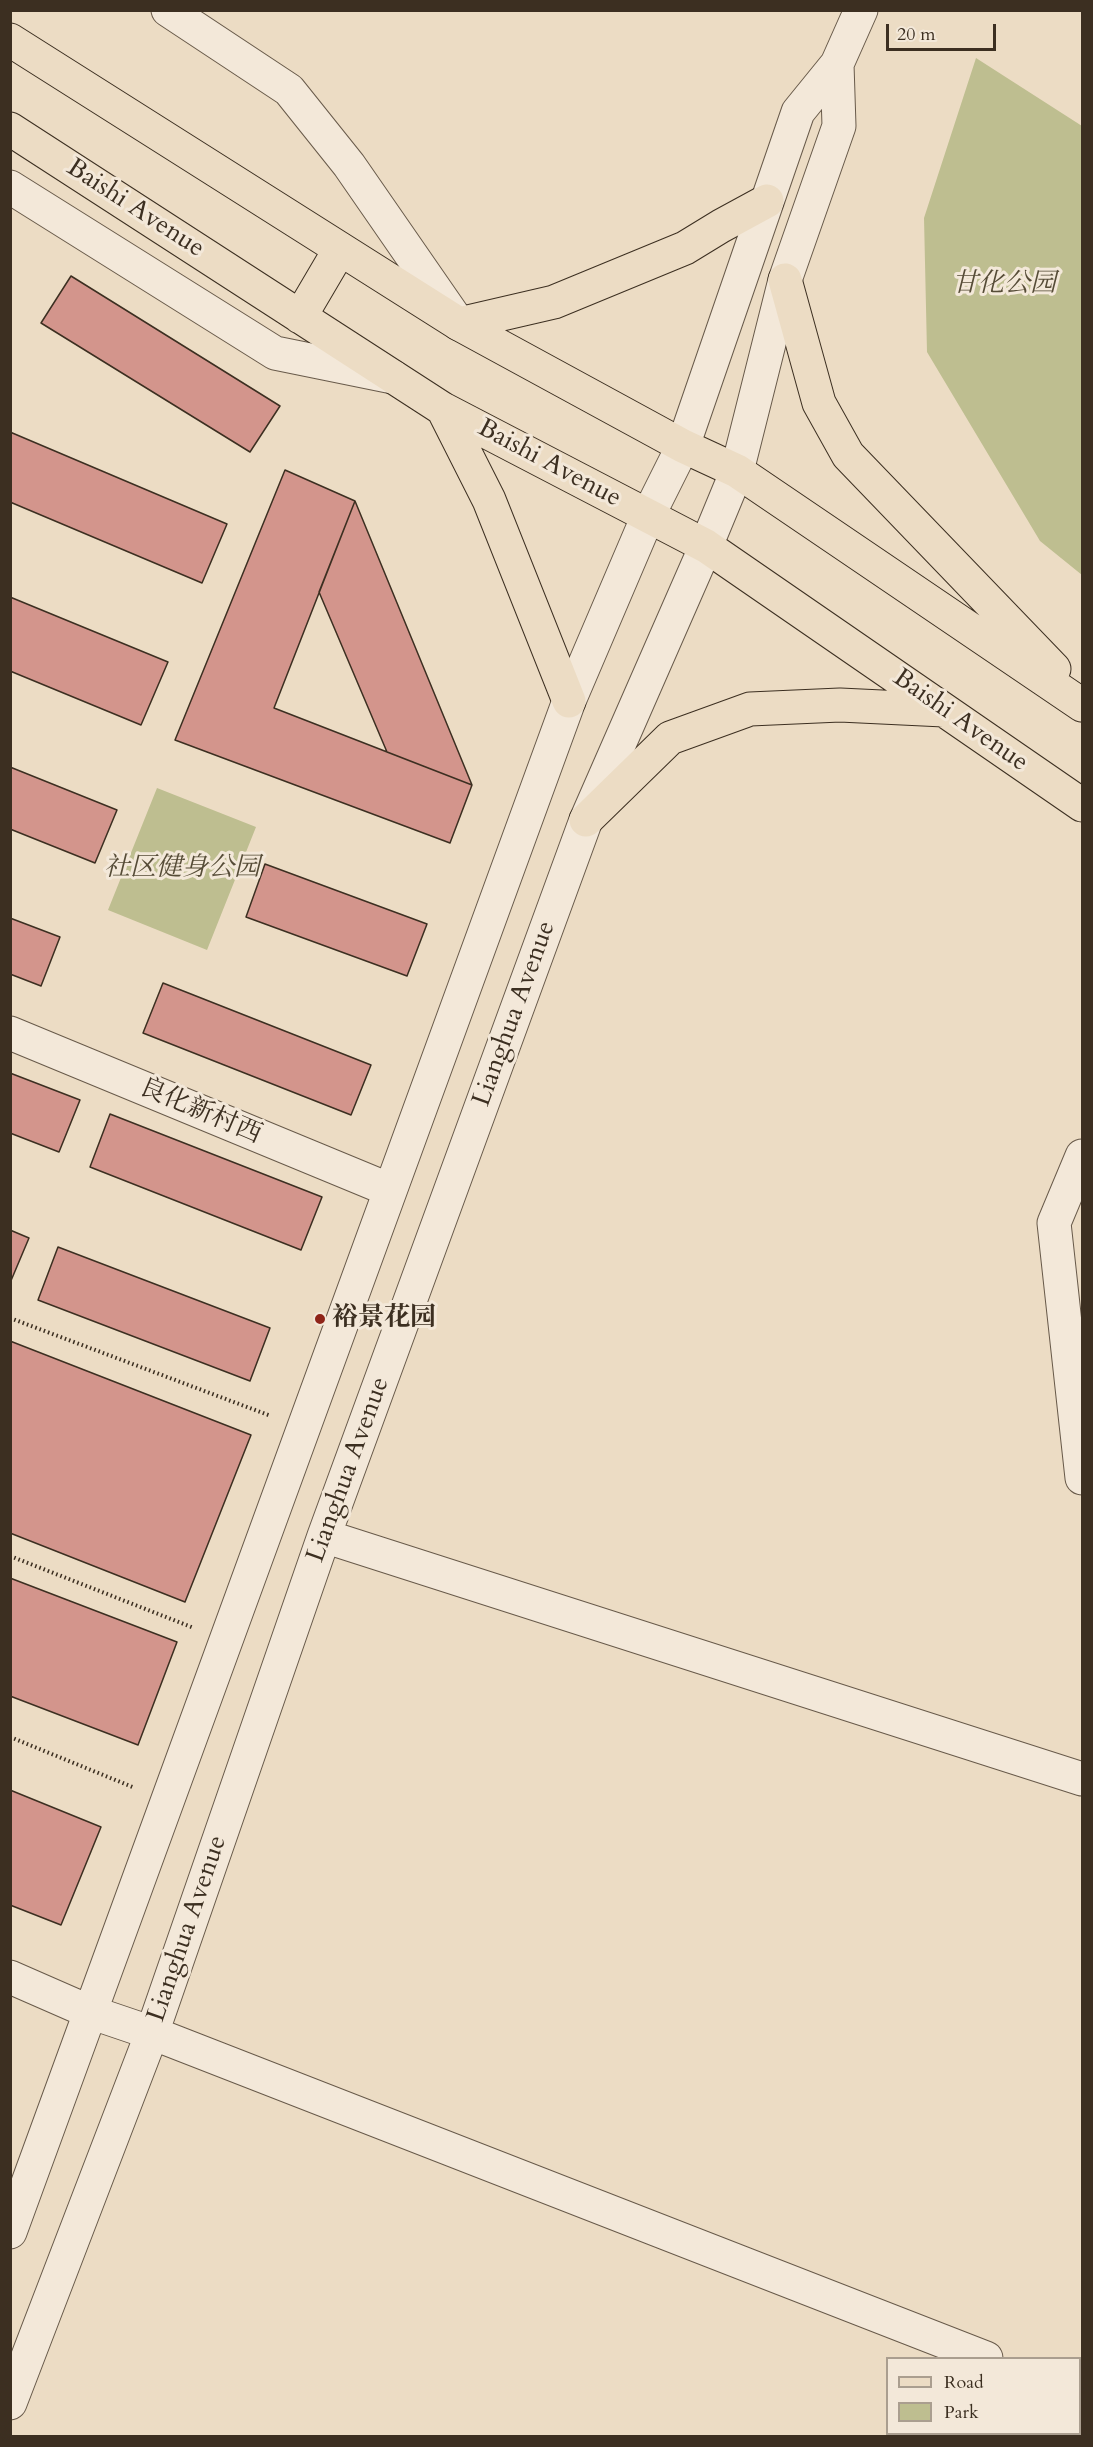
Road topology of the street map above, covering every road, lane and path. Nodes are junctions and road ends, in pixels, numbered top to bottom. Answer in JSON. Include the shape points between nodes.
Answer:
{"nodes":[{"id":1,"x":168,"y":10,"type":"edge"},
{"id":2,"x":861,"y":10,"type":"edge"},
{"id":3,"x":10,"y":40,"type":"edge"},
{"id":4,"x":837,"y":64,"type":"junction"},
{"id":5,"x":10,"y":129,"type":"edge"},
{"id":6,"x":10,"y":187,"type":"edge"},
{"id":7,"x":767,"y":201,"type":"junction"},
{"id":8,"x":340,"y":249,"type":"junction"},
{"id":9,"x":785,"y":279,"type":"junction"},
{"id":10,"x":300,"y":317,"type":"junction"},
{"id":11,"x":459,"y":324,"type":"junction"},
{"id":12,"x":395,"y":378,"type":"junction"},
{"id":13,"x":443,"y":409,"type":"junction"},
{"id":14,"x":683,"y":446,"type":"junction"},
{"id":15,"x":737,"y":471,"type":"junction"},
{"id":16,"x":648,"y":516,"type":"junction"},
{"id":17,"x":706,"y":546,"type":"junction"},
{"id":18,"x":1083,"y":699,"type":"edge"},
{"id":19,"x":569,"y":701,"type":"junction"},
{"id":20,"x":1083,"y":705,"type":"edge"},
{"id":21,"x":944,"y":710,"type":"junction"},
{"id":22,"x":1083,"y":805,"type":"edge"},
{"id":23,"x":586,"y":820,"type":"junction"},
{"id":24,"x":10,"y":1033,"type":"edge"},
{"id":25,"x":1083,"y":1156,"type":"edge"},
{"id":26,"x":390,"y":1190,"type":"junction"},
{"id":27,"x":10,"y":1318,"type":"edge"},
{"id":28,"x":303,"y":1428,"type":"junction"},
{"id":29,"x":1083,"y":1478,"type":"edge"},
{"id":30,"x":324,"y":1536,"type":"junction"},
{"id":31,"x":10,"y":1556,"type":"edge"},
{"id":32,"x":225,"y":1640,"type":"junction"},
{"id":33,"x":10,"y":1737,"type":"edge"},
{"id":34,"x":1083,"y":1779,"type":"edge"},
{"id":35,"x":167,"y":1801,"type":"junction"},
{"id":36,"x":10,"y":1977,"type":"edge"},
{"id":37,"x":90,"y":2012,"type":"junction"},
{"id":38,"x":152,"y":2033,"type":"junction"},
{"id":39,"x":10,"y":2232,"type":"edge"},
{"id":40,"x":983,"y":2357,"type":"edge"},
{"id":41,"x":10,"y":2403,"type":"edge"}],
"edges":[{"from":1,"to":11,"type":"street","via":[[289,90],[349,165]]},
{"from":2,"to":4,"type":"street"},
{"from":3,"to":8,"type":"main road"},
{"from":4,"to":7,"type":"street","via":[[798,112]]},
{"from":4,"to":9,"type":"street","name":"Lianghua Avenue","via":[[839,126]]},
{"from":5,"to":10,"type":"main road","name":"Baishi Avenue"},
{"from":6,"to":12,"type":"street","via":[[274,353]]},
{"from":7,"to":11,"type":"main road","via":[[686,249],[554,302]]},
{"from":7,"to":14,"type":"street"},
{"from":8,"to":10,"type":"main road"},
{"from":8,"to":11,"type":"main road"},
{"from":9,"to":15,"type":"street","name":"Lianghua Avenue"},
{"from":9,"to":18,"type":"main road","via":[[819,404],[848,455]]},
{"from":10,"to":12,"type":"main road","name":"Baishi Avenue"},
{"from":11,"to":14,"type":"main road"},
{"from":12,"to":13,"type":"main road","name":"Baishi Avenue"},
{"from":13,"to":16,"type":"main road","name":"Baishi Avenue"},
{"from":13,"to":19,"type":"main road","via":[[489,500]]},
{"from":14,"to":15,"type":"main road"},
{"from":14,"to":16,"type":"street"},
{"from":15,"to":17,"type":"street","name":"Lianghua Avenue"},
{"from":15,"to":20,"type":"main road"},
{"from":16,"to":17,"type":"main road","name":"Baishi Avenue"},
{"from":16,"to":19,"type":"street"},
{"from":17,"to":21,"type":"main road","name":"Baishi Avenue"},
{"from":17,"to":23,"type":"street","name":"Lianghua Avenue"},
{"from":19,"to":26,"type":"street"},
{"from":21,"to":22,"type":"main road","name":"Baishi Avenue"},
{"from":21,"to":23,"type":"main road","via":[[840,705],[750,709],[670,738]]},
{"from":23,"to":30,"type":"street","name":"Lianghua Avenue"},
{"from":24,"to":26,"type":"street","name":"良化新村西"},
{"from":25,"to":29,"type":"street","via":[[1054,1223]]},
{"from":26,"to":28,"type":"street"},
{"from":27,"to":28,"type":"path"},
{"from":28,"to":32,"type":"street"},
{"from":30,"to":34,"type":"street"},
{"from":30,"to":38,"type":"street","name":"Lianghua Avenue"},
{"from":31,"to":32,"type":"path"},
{"from":32,"to":35,"type":"street"},
{"from":33,"to":35,"type":"path"},
{"from":35,"to":37,"type":"street"},
{"from":36,"to":37,"type":"street"},
{"from":37,"to":38,"type":"street"},
{"from":37,"to":39,"type":"street"},
{"from":38,"to":40,"type":"street"},
{"from":38,"to":41,"type":"street","name":"Lianghua Avenue"}]}
